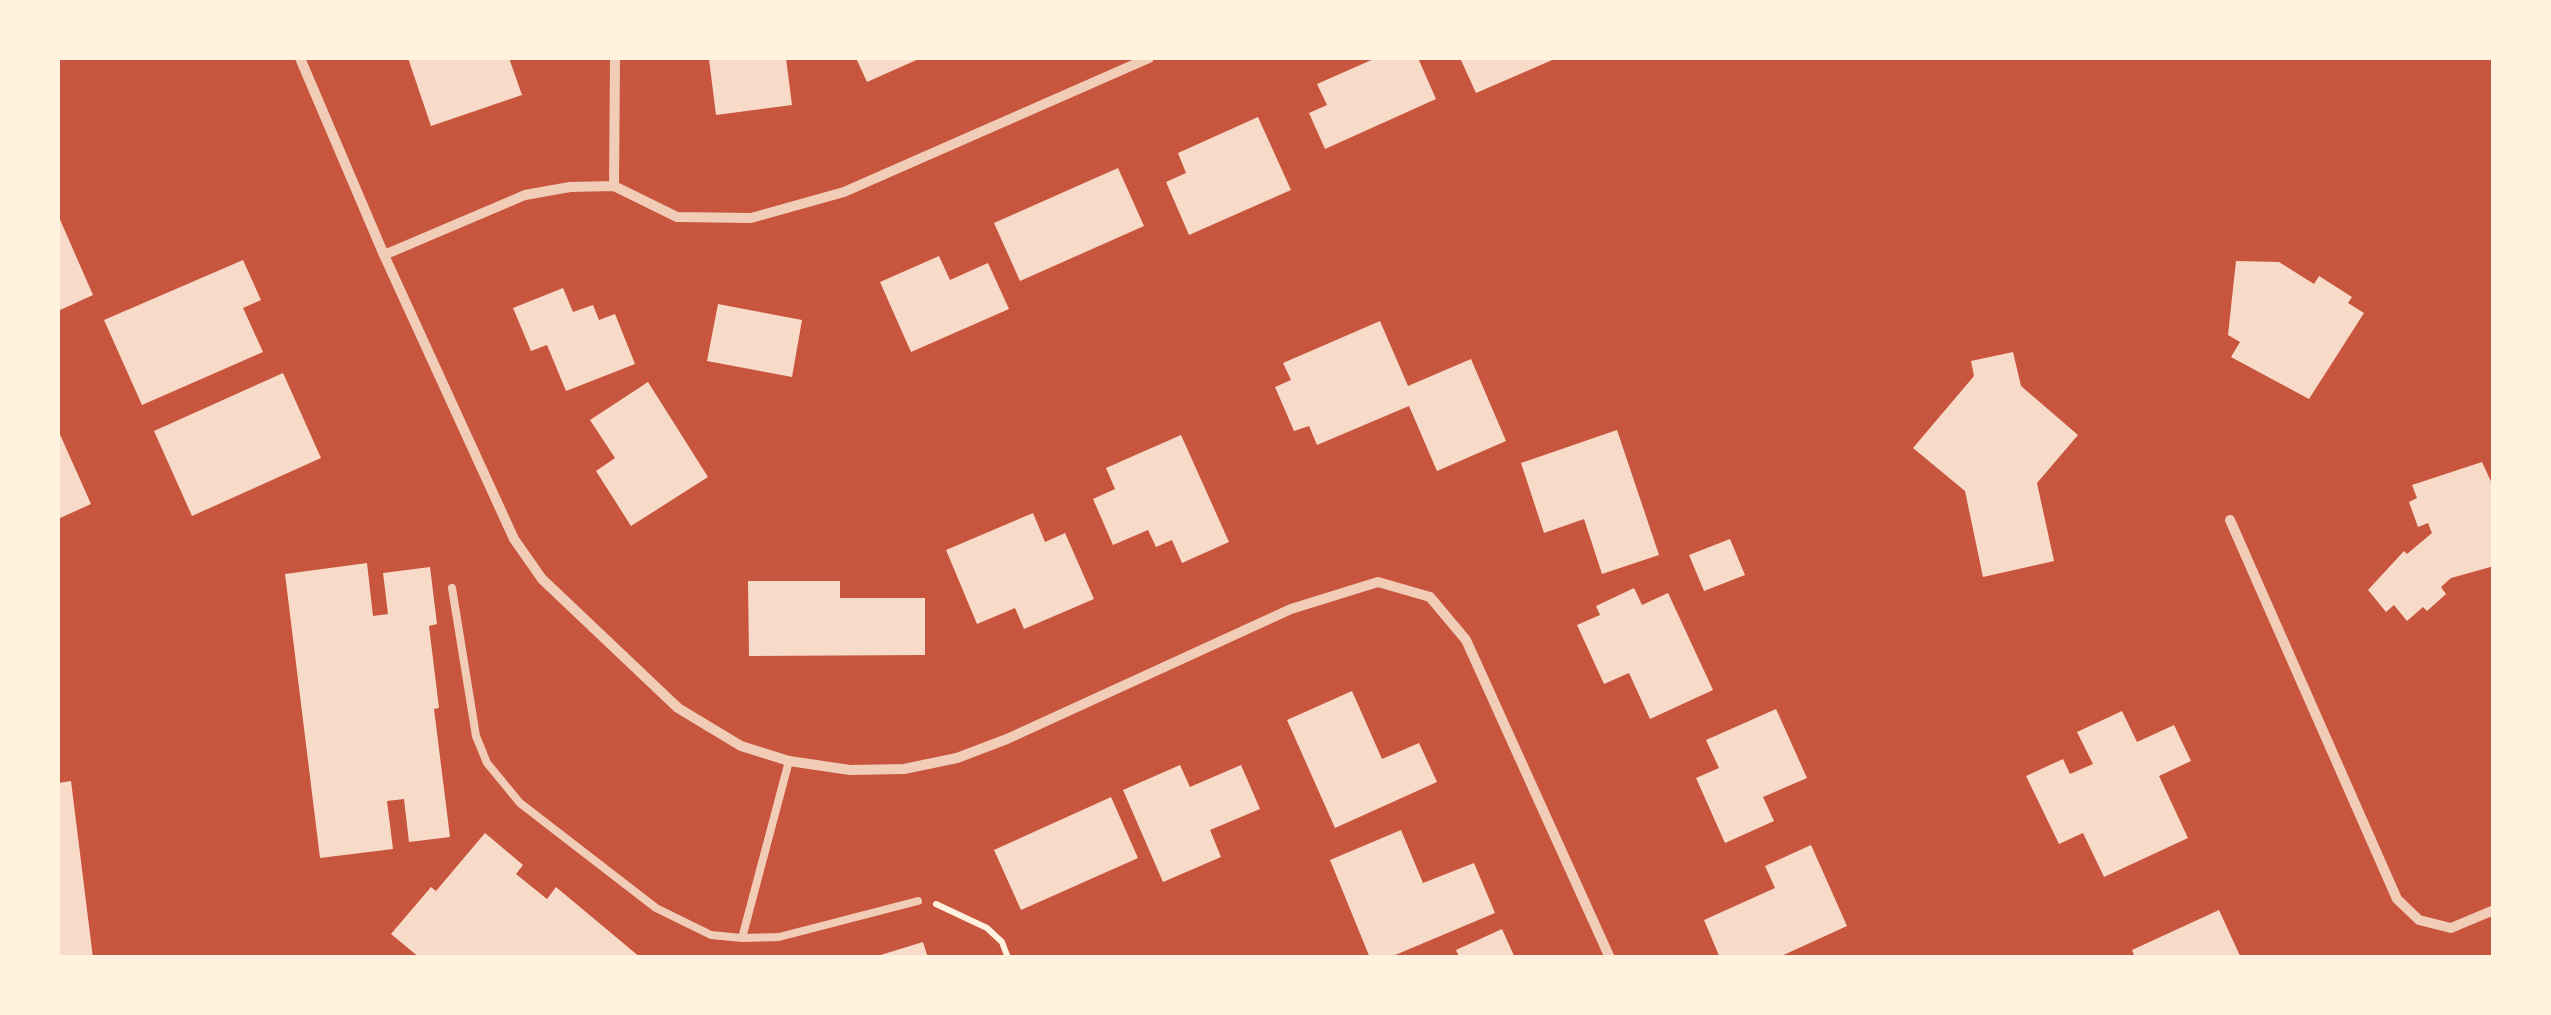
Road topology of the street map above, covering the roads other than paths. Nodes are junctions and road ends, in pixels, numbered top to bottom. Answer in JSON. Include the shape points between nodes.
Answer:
{"nodes":[{"id":1,"x":300,"y":58,"type":"edge"},
{"id":2,"x":616,"y":58,"type":"edge"},
{"id":3,"x":1149,"y":58,"type":"edge"},
{"id":4,"x":614,"y":186,"type":"junction"},
{"id":5,"x":384,"y":255,"type":"junction"},
{"id":6,"x":2230,"y":520,"type":"dead end"},
{"id":7,"x":452,"y":588,"type":"dead end"},
{"id":8,"x":789,"y":760,"type":"junction"},
{"id":9,"x":918,"y":901,"type":"road end"},
{"id":10,"x":2494,"y":910,"type":"edge"},
{"id":11,"x":742,"y":938,"type":"junction"},
{"id":12,"x":1610,"y":958,"type":"edge"}],
"edges":[{"from":1,"to":5,"type":"street"},
{"from":2,"to":4,"type":"street"},
{"from":3,"to":4,"type":"street","via":[[844,192],[751,218],[677,217]]},
{"from":4,"to":5,"type":"street","via":[[526,196]]},
{"from":5,"to":8,"type":"street","via":[[514,539],[542,580],[678,708],[742,746]]},
{"from":6,"to":10,"type":"street","via":[[2397,899],[2419,920],[2450,928]]},
{"from":7,"to":11,"type":"lane","via":[[476,736],[502,785],[656,908],[711,934]]},
{"from":8,"to":11,"type":"lane"},
{"from":8,"to":12,"type":"street","via":[[850,770],[904,769],[956,758],[1291,610],[1378,582],[1430,597],[1466,640]]},
{"from":9,"to":11,"type":"lane","via":[[779,937]]}]}
